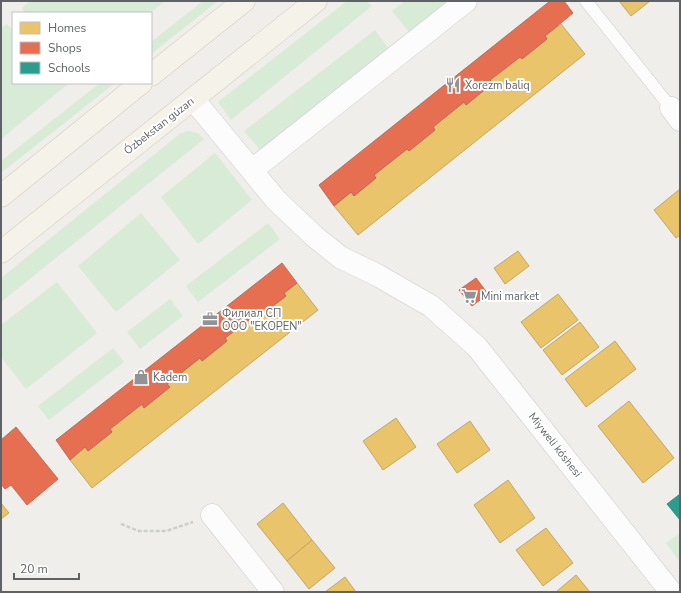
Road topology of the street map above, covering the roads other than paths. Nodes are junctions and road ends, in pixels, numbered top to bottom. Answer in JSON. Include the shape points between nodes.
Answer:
{"nodes":[{"id":1,"x":244,"y":1,"type":"edge"},
{"id":2,"x":316,"y":1,"type":"edge"},
{"id":3,"x":466,"y":1,"type":"edge"},
{"id":4,"x":586,"y":1,"type":"edge"},
{"id":5,"x":152,"y":74,"type":"edge"},
{"id":6,"x":140,"y":84,"type":"edge"},
{"id":7,"x":193,"y":99,"type":"junction"},
{"id":8,"x":675,"y":114,"type":"edge"},
{"id":9,"x":252,"y":170,"type":"junction"},
{"id":10,"x":1,"y":196,"type":"edge"},
{"id":11,"x":1,"y":252,"type":"edge"},
{"id":12,"x":212,"y":516,"type":"road end"},
{"id":13,"x":273,"y":592,"type":"edge"},
{"id":14,"x":671,"y":592,"type":"edge"}],
"edges":[{"from":1,"to":5,"type":"main road"},
{"from":2,"to":7,"type":"main road","name":"Ózbekstan gúzarı"},
{"from":3,"to":9,"type":"street"},
{"from":4,"to":8,"type":"lane"},
{"from":6,"to":10,"type":"main road"},
{"from":7,"to":9,"type":"street","name":"Miyweli kóshesi"},
{"from":7,"to":11,"type":"main road","name":"Ózbekstan gúzarı"},
{"from":9,"to":14,"type":"street","name":"Miyweli kóshesi","via":[[282,205],[340,257],[431,306],[477,347]]},
{"from":12,"to":13,"type":"street"}]}
